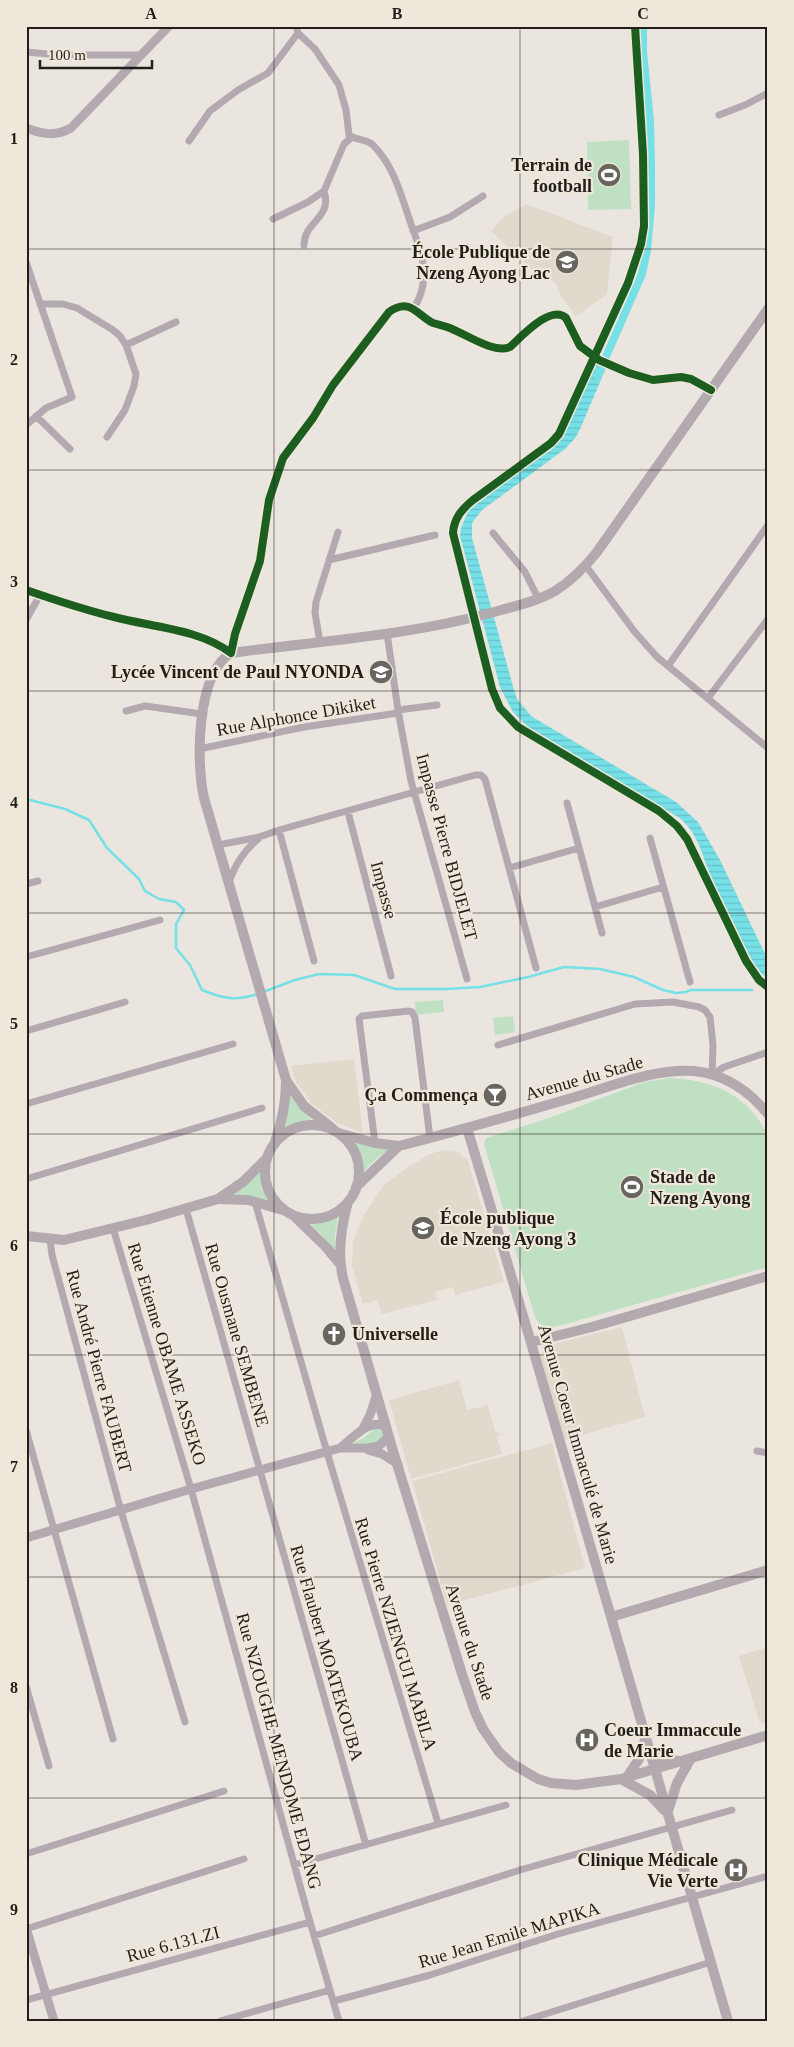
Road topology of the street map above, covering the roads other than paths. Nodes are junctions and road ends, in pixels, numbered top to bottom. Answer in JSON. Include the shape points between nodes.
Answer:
{"nodes":[{"id":1,"x":169,"y":26,"type":"edge"},
{"id":2,"x":635,"y":26,"type":"edge"},
{"id":3,"x":297,"y":30,"type":"edge"},
{"id":4,"x":26,"y":52,"type":"edge"},
{"id":5,"x":142,"y":55,"type":"junction"},
{"id":6,"x":768,"y":93,"type":"edge"},
{"id":7,"x":719,"y":115,"type":"dead end"},
{"id":8,"x":26,"y":128,"type":"edge"},
{"id":9,"x":352,"y":137,"type":"junction"},
{"id":10,"x":189,"y":142,"type":"dead end"},
{"id":11,"x":324,"y":191,"type":"junction"},
{"id":12,"x":483,"y":196,"type":"dead end"},
{"id":13,"x":273,"y":219,"type":"dead end"},
{"id":14,"x":413,"y":231,"type":"junction"},
{"id":15,"x":304,"y":245,"type":"dead end"},
{"id":16,"x":27,"y":265,"type":"edge"},
{"id":17,"x":40,"y":304,"type":"junction"},
{"id":18,"x":414,"y":308,"type":"junction"},
{"id":19,"x":768,"y":309,"type":"edge"},
{"id":20,"x":176,"y":322,"type":"dead end"},
{"id":21,"x":126,"y":345,"type":"junction"},
{"id":22,"x":597,"y":359,"type":"junction"},
{"id":23,"x":711,"y":390,"type":"junction"},
{"id":24,"x":36,"y":416,"type":"junction"},
{"id":25,"x":26,"y":425,"type":"edge"},
{"id":26,"x":107,"y":437,"type":"dead end"},
{"id":27,"x":70,"y":449,"type":"dead end"},
{"id":28,"x":768,"y":525,"type":"edge"},
{"id":29,"x":338,"y":532,"type":"dead end"},
{"id":30,"x":493,"y":533,"type":"dead end"},
{"id":31,"x":435,"y":535,"type":"dead end"},
{"id":32,"x":329,"y":560,"type":"junction"},
{"id":33,"x":586,"y":566,"type":"junction"},
{"id":34,"x":26,"y":590,"type":"edge"},
{"id":35,"x":40,"y":595,"type":"junction"},
{"id":36,"x":538,"y":598,"type":"junction"},
{"id":37,"x":476,"y":617,"type":"junction"},
{"id":38,"x":26,"y":620,"type":"edge"},
{"id":39,"x":768,"y":620,"type":"edge"},
{"id":40,"x":387,"y":633,"type":"junction"},
{"id":41,"x":320,"y":642,"type":"junction"},
{"id":42,"x":231,"y":653,"type":"junction"},
{"id":43,"x":668,"y":666,"type":"junction"},
{"id":44,"x":708,"y":698,"type":"junction"},
{"id":45,"x":436,"y":705,"type":"dead end"},
{"id":46,"x":126,"y":711,"type":"dead end"},
{"id":47,"x":398,"y":712,"type":"junction"},
{"id":48,"x":202,"y":714,"type":"junction"},
{"id":49,"x":768,"y":748,"type":"edge"},
{"id":50,"x":199,"y":749,"type":"junction"},
{"id":51,"x":414,"y":793,"type":"junction"},
{"id":52,"x":567,"y":803,"type":"dead end"},
{"id":53,"x":348,"y":812,"type":"junction"},
{"id":54,"x":279,"y":830,"type":"junction"},
{"id":55,"x":259,"y":838,"type":"junction"},
{"id":56,"x":650,"y":838,"type":"dead end"},
{"id":57,"x":218,"y":845,"type":"junction"},
{"id":58,"x":579,"y":848,"type":"junction"},
{"id":59,"x":509,"y":868,"type":"junction"},
{"id":60,"x":38,"y":881,"type":"dead end"},
{"id":61,"x":228,"y":883,"type":"junction"},
{"id":62,"x":26,"y":884,"type":"edge"},
{"id":63,"x":663,"y":887,"type":"junction"},
{"id":64,"x":595,"y":907,"type":"junction"},
{"id":65,"x":160,"y":920,"type":"dead end"},
{"id":66,"x":602,"y":933,"type":"dead end"},
{"id":67,"x":26,"y":958,"type":"edge"},
{"id":68,"x":314,"y":961,"type":"dead end"},
{"id":69,"x":536,"y":968,"type":"dead end"},
{"id":70,"x":391,"y":976,"type":"dead end"},
{"id":71,"x":467,"y":979,"type":"dead end"},
{"id":72,"x":690,"y":982,"type":"dead end"},
{"id":73,"x":768,"y":988,"type":"edge"},
{"id":74,"x":125,"y":1002,"type":"dead end"},
{"id":75,"x":26,"y":1031,"type":"edge"},
{"id":76,"x":233,"y":1044,"type":"dead end"},
{"id":77,"x":498,"y":1045,"type":"dead end"},
{"id":78,"x":768,"y":1052,"type":"edge"},
{"id":79,"x":712,"y":1074,"type":"junction"},
{"id":80,"x":286,"y":1080,"type":"junction"},
{"id":81,"x":26,"y":1104,"type":"edge"},
{"id":82,"x":262,"y":1108,"type":"dead end"},
{"id":83,"x":768,"y":1114,"type":"edge"},
{"id":84,"x":467,"y":1128,"type":"junction"},
{"id":85,"x":336,"y":1131,"type":"junction"},
{"id":86,"x":430,"y":1138,"type":"junction"},
{"id":87,"x":375,"y":1143,"type":"junction"},
{"id":88,"x":273,"y":1146,"type":"junction"},
{"id":89,"x":399,"y":1146,"type":"junction"},
{"id":90,"x":268,"y":1157,"type":"junction"},
{"id":91,"x":26,"y":1179,"type":"edge"},
{"id":92,"x":356,"y":1187,"type":"junction"},
{"id":93,"x":218,"y":1199,"type":"junction"},
{"id":94,"x":255,"y":1202,"type":"junction"},
{"id":95,"x":348,"y":1202,"type":"junction"},
{"id":96,"x":186,"y":1209,"type":"junction"},
{"id":97,"x":289,"y":1212,"type":"junction"},
{"id":98,"x":114,"y":1228,"type":"junction"},
{"id":99,"x":26,"y":1236,"type":"edge"},
{"id":100,"x":50,"y":1239,"type":"junction"},
{"id":101,"x":340,"y":1264,"type":"junction"},
{"id":102,"x":768,"y":1276,"type":"edge"},
{"id":103,"x":532,"y":1342,"type":"junction"},
{"id":104,"x":377,"y":1394,"type":"junction"},
{"id":105,"x":26,"y":1430,"type":"edge"},
{"id":106,"x":360,"y":1432,"type":"junction"},
{"id":107,"x":388,"y":1432,"type":"junction"},
{"id":108,"x":340,"y":1448,"type":"junction"},
{"id":109,"x":361,"y":1448,"type":"junction"},
{"id":110,"x":757,"y":1451,"type":"dead end"},
{"id":111,"x":327,"y":1452,"type":"junction"},
{"id":112,"x":768,"y":1453,"type":"edge"},
{"id":113,"x":398,"y":1464,"type":"junction"},
{"id":114,"x":259,"y":1470,"type":"junction"},
{"id":115,"x":191,"y":1489,"type":"junction"},
{"id":116,"x":122,"y":1510,"type":"junction"},
{"id":117,"x":55,"y":1530,"type":"junction"},
{"id":118,"x":26,"y":1538,"type":"edge"},
{"id":119,"x":768,"y":1570,"type":"edge"},
{"id":120,"x":611,"y":1617,"type":"junction"},
{"id":121,"x":26,"y":1686,"type":"edge"},
{"id":122,"x":185,"y":1722,"type":"dead end"},
{"id":123,"x":768,"y":1735,"type":"edge"},
{"id":124,"x":113,"y":1739,"type":"dead end"},
{"id":125,"x":647,"y":1742,"type":"junction"},
{"id":126,"x":686,"y":1761,"type":"junction"},
{"id":127,"x":50,"y":1766,"type":"dead end"},
{"id":128,"x":654,"y":1769,"type":"junction"},
{"id":129,"x":624,"y":1778,"type":"junction"},
{"id":130,"x":224,"y":1791,"type":"dead end"},
{"id":131,"x":506,"y":1805,"type":"dead end"},
{"id":132,"x":732,"y":1810,"type":"dead end"},
{"id":133,"x":668,"y":1814,"type":"junction"},
{"id":134,"x":438,"y":1824,"type":"junction"},
{"id":135,"x":672,"y":1827,"type":"junction"},
{"id":136,"x":366,"y":1845,"type":"junction"},
{"id":137,"x":26,"y":1854,"type":"edge"},
{"id":138,"x":244,"y":1859,"type":"dead end"},
{"id":139,"x":294,"y":1865,"type":"junction"},
{"id":140,"x":768,"y":1876,"type":"edge"},
{"id":141,"x":693,"y":1897,"type":"junction"},
{"id":142,"x":310,"y":1922,"type":"junction"},
{"id":143,"x":26,"y":1929,"type":"edge"},
{"id":144,"x":314,"y":1936,"type":"junction"},
{"id":145,"x":711,"y":1962,"type":"junction"},
{"id":146,"x":330,"y":1990,"type":"junction"},
{"id":147,"x":45,"y":1994,"type":"junction"},
{"id":148,"x":26,"y":2000,"type":"edge"},
{"id":149,"x":334,"y":2001,"type":"junction"},
{"id":150,"x":54,"y":2021,"type":"edge"},
{"id":151,"x":220,"y":2021,"type":"edge"},
{"id":152,"x":339,"y":2021,"type":"edge"},
{"id":153,"x":523,"y":2021,"type":"edge"},
{"id":154,"x":728,"y":2021,"type":"edge"}],
"edges":[{"from":1,"to":5,"type":"street"},
{"from":2,"to":22,"type":"street","via":[[642,110],[643,235],[633,270]]},
{"from":3,"to":9,"type":"street","via":[[315,49],[339,85],[348,134]]},
{"from":3,"to":10,"type":"street","via":[[268,73],[210,111]]},
{"from":4,"to":5,"type":"street"},
{"from":5,"to":8,"type":"street","via":[[70,128],[51,134]]},
{"from":6,"to":7,"type":"street"},
{"from":9,"to":11,"type":"street","via":[[344,144]]},
{"from":9,"to":14,"type":"street","via":[[370,142],[387,162]]},
{"from":11,"to":13,"type":"street"},
{"from":11,"to":15,"type":"street","via":[[325,209],[307,232]]},
{"from":12,"to":14,"type":"street","via":[[450,217]]},
{"from":14,"to":18,"type":"street","via":[[425,276]]},
{"from":16,"to":17,"type":"street"},
{"from":17,"to":21,"type":"street","via":[[77,308],[113,330]]},
{"from":17,"to":24,"type":"street","via":[[72,397]]},
{"from":18,"to":22,"type":"street","via":[[432,322],[502,349],[510,347],[538,323],[556,313],[564,316],[582,348]]},
{"from":18,"to":42,"type":"street","via":[[399,306],[389,312],[332,385],[313,418],[286,452],[272,489],[260,561]]},
{"from":19,"to":23,"type":"main road"},
{"from":20,"to":21,"type":"street"},
{"from":21,"to":26,"type":"street","via":[[136,374],[134,386],[125,410]]},
{"from":22,"to":23,"type":"street","via":[[653,380],[680,377]]},
{"from":22,"to":37,"type":"street","via":[[555,439],[473,500],[457,516],[453,533]]},
{"from":23,"to":33,"type":"main road"},
{"from":24,"to":25,"type":"street"},
{"from":24,"to":27,"type":"street"},
{"from":28,"to":43,"type":"street"},
{"from":29,"to":32,"type":"street"},
{"from":30,"to":36,"type":"street","via":[[525,572]]},
{"from":31,"to":32,"type":"street"},
{"from":32,"to":41,"type":"street","via":[[316,602]]},
{"from":33,"to":36,"type":"main road","via":[[555,591]]},
{"from":33,"to":43,"type":"street","via":[[634,631]]},
{"from":34,"to":35,"type":"street"},
{"from":35,"to":38,"type":"street"},
{"from":35,"to":42,"type":"street","via":[[113,617],[217,642]]},
{"from":36,"to":37,"type":"main road"},
{"from":37,"to":40,"type":"main road"},
{"from":37,"to":73,"type":"street","via":[[492,690],[500,708],[518,727],[659,811],[677,826],[687,839],[752,971]]},
{"from":39,"to":44,"type":"street"},
{"from":40,"to":41,"type":"main road"},
{"from":40,"to":47,"type":"street","name":"Impasse Pierre BIDJELET"},
{"from":41,"to":42,"type":"main road"},
{"from":42,"to":48,"type":"main road","via":[[224,657],[213,676]]},
{"from":43,"to":44,"type":"street"},
{"from":44,"to":49,"type":"street"},
{"from":45,"to":47,"type":"street","name":"Rue Alphonce Dikiket"},
{"from":46,"to":48,"type":"street","via":[[145,706]]},
{"from":47,"to":50,"type":"street","name":"Rue Alphonce Dikiket"},
{"from":47,"to":51,"type":"street","name":"Impasse Pierre BIDJELET"},
{"from":48,"to":50,"type":"main road"},
{"from":50,"to":57,"type":"main road","via":[[202,789]]},
{"from":51,"to":53,"type":"street"},
{"from":51,"to":59,"type":"street","via":[[481,775],[485,779]]},
{"from":51,"to":71,"type":"street","name":"Impasse Pierre BIDJELET"},
{"from":52,"to":58,"type":"street"},
{"from":53,"to":54,"type":"street"},
{"from":53,"to":70,"type":"street","name":"Impasse"},
{"from":54,"to":55,"type":"street"},
{"from":54,"to":68,"type":"street"},
{"from":55,"to":57,"type":"street"},
{"from":55,"to":61,"type":"street","via":[[238,860]]},
{"from":56,"to":63,"type":"street"},
{"from":57,"to":61,"type":"main road"},
{"from":58,"to":59,"type":"street"},
{"from":58,"to":64,"type":"street"},
{"from":59,"to":69,"type":"street"},
{"from":60,"to":62,"type":"street"},
{"from":61,"to":80,"type":"main road"},
{"from":63,"to":64,"type":"street"},
{"from":63,"to":72,"type":"street"},
{"from":64,"to":66,"type":"street"},
{"from":65,"to":67,"type":"street"},
{"from":74,"to":75,"type":"street"},
{"from":76,"to":81,"type":"street"},
{"from":77,"to":79,"type":"street","via":[[635,1004],[674,1002],[699,1007],[710,1017]]},
{"from":78,"to":79,"type":"street"},
{"from":79,"to":83,"type":"main road","name":"Avenue du Stade","via":[[743,1089]]},
{"from":79,"to":84,"type":"main road","name":"Avenue du Stade","via":[[696,1071],[664,1073]]},
{"from":80,"to":85,"type":"main road","via":[[304,1106]]},
{"from":80,"to":88,"type":"main road","via":[[285,1103]]},
{"from":82,"to":91,"type":"street"},
{"from":84,"to":86,"type":"main road","name":"Avenue du Stade"},
{"from":84,"to":103,"type":"main road","name":"Avenue Coeur Immaculé de Marie"},
{"from":85,"to":87,"type":"main road"},
{"from":85,"to":88,"type":"main road","via":[[319,1125],[306,1125],[293,1129]]},
{"from":85,"to":92,"type":"main road","via":[[349,1143],[356,1157],[359,1172]]},
{"from":86,"to":87,"type":"street","via":[[414,1018],[409,1011],[359,1019]]},
{"from":86,"to":89,"type":"main road","name":"Avenue du Stade"},
{"from":87,"to":89,"type":"main road"},
{"from":88,"to":90,"type":"main road"},
{"from":89,"to":92,"type":"main road"},
{"from":90,"to":93,"type":"main road","via":[[243,1182]]},
{"from":90,"to":97,"type":"main road","via":[[265,1172],[268,1186],[275,1200]]},
{"from":92,"to":95,"type":"main road"},
{"from":93,"to":94,"type":"main road"},
{"from":93,"to":96,"type":"main road"},
{"from":94,"to":97,"type":"main road"},
{"from":94,"to":111,"type":"street","name":"Rue Pierre NZIENGUI MABILA"},
{"from":95,"to":97,"type":"main road","via":[[322,1218],[307,1218]]},
{"from":95,"to":101,"type":"main road"},
{"from":96,"to":98,"type":"main road"},
{"from":96,"to":114,"type":"street","name":"Rue Ousmane SEMBENE"},
{"from":97,"to":101,"type":"main road"},
{"from":98,"to":100,"type":"main road","via":[[64,1240]]},
{"from":98,"to":115,"type":"street","name":"Rue Etienne OBAME ASSEKO"},
{"from":99,"to":100,"type":"main road"},
{"from":100,"to":116,"type":"street","name":"Rue André Pierre FAUBERT"},
{"from":101,"to":104,"type":"main road","name":"Avenue du Stade"},
{"from":102,"to":103,"type":"main road"},
{"from":103,"to":120,"type":"main road","name":"Avenue Coeur Immaculé de Marie"},
{"from":104,"to":106,"type":"street"},
{"from":104,"to":107,"type":"main road","name":"Avenue du Stade"},
{"from":105,"to":117,"type":"street"},
{"from":106,"to":107,"type":"street","via":[[379,1424]]},
{"from":106,"to":108,"type":"street"},
{"from":107,"to":109,"type":"street","via":[[379,1446]]},
{"from":107,"to":113,"type":"main road","name":"Avenue du Stade"},
{"from":108,"to":109,"type":"street"},
{"from":108,"to":111,"type":"street"},
{"from":109,"to":113,"type":"street","via":[[382,1454]]},
{"from":110,"to":112,"type":"street"},
{"from":111,"to":114,"type":"street"},
{"from":111,"to":134,"type":"street","name":"Rue Pierre NZIENGUI MABILA"},
{"from":113,"to":129,"type":"main road","name":"Avenue du Stade","via":[[475,1712],[491,1742],[511,1763],[538,1779],[576,1785]]},
{"from":114,"to":115,"type":"street"},
{"from":114,"to":136,"type":"street","name":"Rue Flaubert MOATEKOUBA"},
{"from":115,"to":116,"type":"street"},
{"from":115,"to":139,"type":"street","name":"Rue NZOUGHE MENDOME EDANG"},
{"from":116,"to":117,"type":"street"},
{"from":116,"to":122,"type":"street","name":"Rue André Pierre FAUBERT"},
{"from":117,"to":118,"type":"street"},
{"from":117,"to":124,"type":"street"},
{"from":119,"to":120,"type":"main road"},
{"from":120,"to":125,"type":"main road","name":"Avenue Coeur Immaculé de Marie"},
{"from":121,"to":127,"type":"street"},
{"from":123,"to":126,"type":"main road","name":"Avenue du Stade"},
{"from":125,"to":126,"type":"main road","via":[[662,1759]]},
{"from":125,"to":128,"type":"main road","name":"Avenue Coeur Immaculé de Marie"},
{"from":125,"to":129,"type":"main road"},
{"from":126,"to":128,"type":"main road","name":"Avenue du Stade"},
{"from":126,"to":133,"type":"main road"},
{"from":128,"to":129,"type":"main road","name":"Avenue du Stade"},
{"from":128,"to":133,"type":"main road","name":"Avenue Coeur Immaculé de Marie"},
{"from":129,"to":133,"type":"main road","via":[[650,1795]]},
{"from":130,"to":137,"type":"street"},
{"from":131,"to":134,"type":"street"},
{"from":132,"to":135,"type":"street"},
{"from":133,"to":135,"type":"main road","name":"Avenue Coeur Immaculé de Marie"},
{"from":134,"to":136,"type":"street"},
{"from":135,"to":141,"type":"main road","name":"Avenue Coeur Immaculé de Marie"},
{"from":135,"to":144,"type":"street","via":[[520,1870]]},
{"from":136,"to":139,"type":"street"},
{"from":138,"to":143,"type":"street"},
{"from":139,"to":142,"type":"street","name":"Rue NZOUGHE MENDOME EDANG"},
{"from":140,"to":141,"type":"street","name":"Rue Jean Emile MAPIKA"},
{"from":141,"to":145,"type":"main road","name":"Avenue Coeur Immaculé de Marie"},
{"from":141,"to":149,"type":"street","name":"Rue Jean Emile MAPIKA"},
{"from":142,"to":144,"type":"street","name":"Rue NZOUGHE MENDOME EDANG"},
{"from":142,"to":147,"type":"street","name":"Rue 6.131.ZI"},
{"from":143,"to":147,"type":"street"},
{"from":144,"to":146,"type":"street","name":"Rue NZOUGHE MENDOME EDANG"},
{"from":145,"to":153,"type":"street"},
{"from":145,"to":154,"type":"main road","name":"Avenue Coeur Immaculé de Marie"},
{"from":146,"to":149,"type":"street","name":"Rue NZOUGHE MENDOME EDANG"},
{"from":146,"to":151,"type":"street"},
{"from":147,"to":148,"type":"street","name":"Rue 6.131.ZI"},
{"from":147,"to":150,"type":"street"},
{"from":149,"to":152,"type":"street","name":"Rue NZOUGHE MENDOME EDANG"}]}
